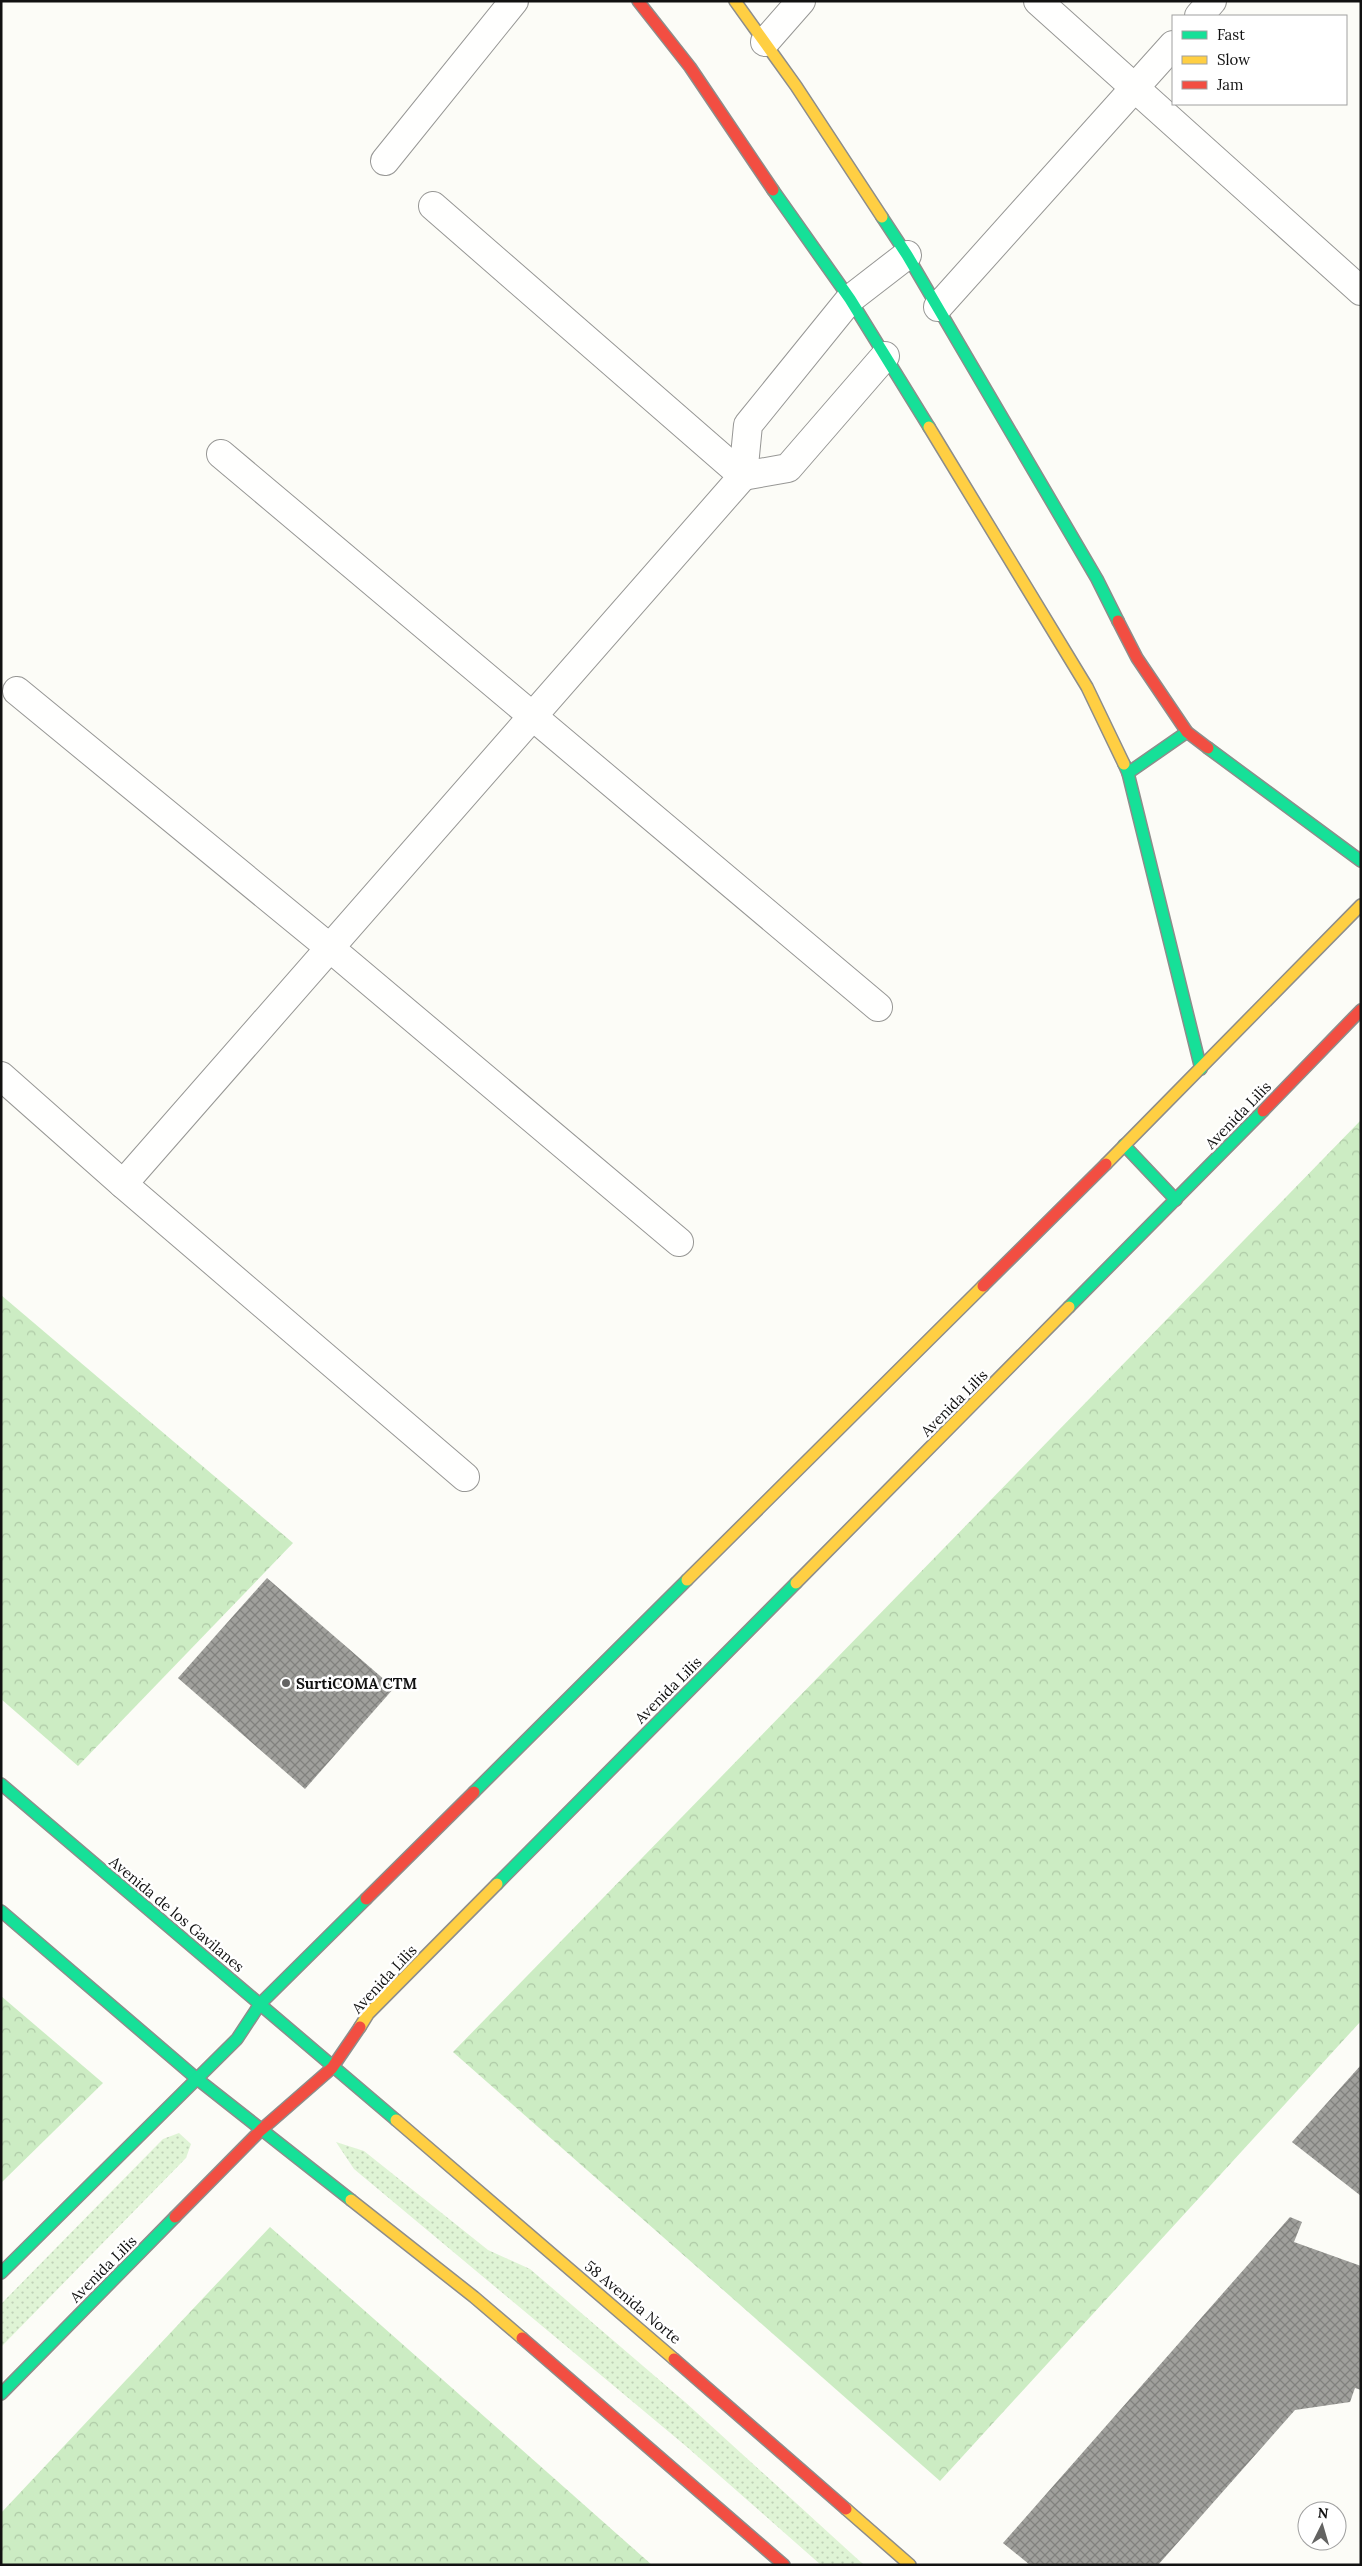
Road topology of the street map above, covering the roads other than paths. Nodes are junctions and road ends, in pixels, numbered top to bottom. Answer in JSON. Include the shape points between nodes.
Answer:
{"nodes":[{"id":1,"x":514,"y":1,"type":"edge"},
{"id":2,"x":638,"y":1,"type":"edge"},
{"id":3,"x":735,"y":1,"type":"edge"},
{"id":4,"x":801,"y":1,"type":"edge"},
{"id":5,"x":1038,"y":1,"type":"edge"},
{"id":6,"x":1212,"y":1,"type":"edge"},
{"id":7,"x":1200,"y":15,"type":"edge"},
{"id":8,"x":765,"y":42,"type":"junction"},
{"id":9,"x":1172,"y":45,"type":"edge"},
{"id":10,"x":1134,"y":88,"type":"junction"},
{"id":11,"x":385,"y":161,"type":"dead end"},
{"id":12,"x":433,"y":206,"type":"dead end"},
{"id":13,"x":908,"y":255,"type":"junction"},
{"id":14,"x":1361,"y":291,"type":"edge"},
{"id":15,"x":850,"y":299,"type":"junction"},
{"id":16,"x":938,"y":307,"type":"junction"},
{"id":17,"x":885,"y":356,"type":"junction"},
{"id":18,"x":222,"y":454,"type":"dead end"},
{"id":19,"x":743,"y":476,"type":"junction"},
{"id":20,"x":17,"y":692,"type":"dead end"},
{"id":21,"x":532,"y":716,"type":"junction"},
{"id":22,"x":1187,"y":732,"type":"junction"},
{"id":23,"x":1128,"y":773,"type":"junction"},
{"id":24,"x":1361,"y":861,"type":"edge"},
{"id":25,"x":1361,"y":905,"type":"edge"},
{"id":26,"x":330,"y":948,"type":"junction"},
{"id":27,"x":878,"y":1007,"type":"dead end"},
{"id":28,"x":1361,"y":1010,"type":"edge"},
{"id":29,"x":1201,"y":1069,"type":"junction"},
{"id":30,"x":1,"y":1076,"type":"edge"},
{"id":31,"x":1124,"y":1145,"type":"junction"},
{"id":32,"x":123,"y":1184,"type":"junction"},
{"id":33,"x":1176,"y":1200,"type":"junction"},
{"id":34,"x":679,"y":1242,"type":"dead end"},
{"id":35,"x":465,"y":1477,"type":"dead end"},
{"id":36,"x":1,"y":1784,"type":"edge"},
{"id":37,"x":1,"y":1911,"type":"edge"},
{"id":38,"x":260,"y":2004,"type":"junction"},
{"id":39,"x":332,"y":2068,"type":"junction"},
{"id":40,"x":196,"y":2078,"type":"junction"},
{"id":41,"x":262,"y":2130,"type":"junction"},
{"id":42,"x":1,"y":2273,"type":"edge"},
{"id":43,"x":1,"y":2394,"type":"edge"},
{"id":44,"x":784,"y":2565,"type":"edge"},
{"id":45,"x":910,"y":2565,"type":"edge"}],
"edges":[{"from":1,"to":11,"type":"street"},
{"from":2,"to":15,"type":"main road","via":[[690,67],[729,128]]},
{"from":3,"to":8,"type":"main road"},
{"from":4,"to":8,"type":"street"},
{"from":5,"to":10,"type":"street"},
{"from":6,"to":7,"type":"street"},
{"from":8,"to":13,"type":"main road"},
{"from":9,"to":10,"type":"street"},
{"from":10,"to":14,"type":"street"},
{"from":10,"to":16,"type":"street"},
{"from":12,"to":19,"type":"street"},
{"from":13,"to":15,"type":"street"},
{"from":13,"to":16,"type":"main road"},
{"from":15,"to":17,"type":"main road"},
{"from":15,"to":19,"type":"street","via":[[748,425]]},
{"from":16,"to":22,"type":"main road","via":[[1097,579],[1137,658]]},
{"from":17,"to":19,"type":"street","via":[[788,468]]},
{"from":17,"to":23,"type":"main road","via":[[1063,647]]},
{"from":18,"to":21,"type":"street"},
{"from":19,"to":21,"type":"street"},
{"from":20,"to":26,"type":"street"},
{"from":21,"to":26,"type":"street"},
{"from":21,"to":27,"type":"street"},
{"from":22,"to":23,"type":"main road"},
{"from":22,"to":24,"type":"main road"},
{"from":23,"to":29,"type":"main road"},
{"from":25,"to":29,"type":"main road"},
{"from":26,"to":32,"type":"street"},
{"from":26,"to":34,"type":"street"},
{"from":28,"to":33,"type":"main road","name":"Avenida Lilis"},
{"from":29,"to":31,"type":"main road"},
{"from":30,"to":32,"type":"street"},
{"from":31,"to":33,"type":"main road"},
{"from":31,"to":38,"type":"main road"},
{"from":32,"to":35,"type":"street"},
{"from":33,"to":39,"type":"main road","name":"Avenida Lilis","via":[[368,2014]]},
{"from":36,"to":38,"type":"main road","name":"Avenida de los Gavilanes"},
{"from":37,"to":40,"type":"main road"},
{"from":38,"to":39,"type":"main road","name":"Avenida de los Gavilanes"},
{"from":38,"to":40,"type":"main road","via":[[237,2039]]},
{"from":39,"to":41,"type":"main road","name":"Avenida Lilis"},
{"from":39,"to":45,"type":"main road","name":"58 Avenida Norte","via":[[651,2337]]},
{"from":40,"to":41,"type":"main road"},
{"from":40,"to":42,"type":"main road"},
{"from":41,"to":43,"type":"main road","name":"Avenida Lilis"},
{"from":41,"to":44,"type":"main road","via":[[474,2297]]}]}
